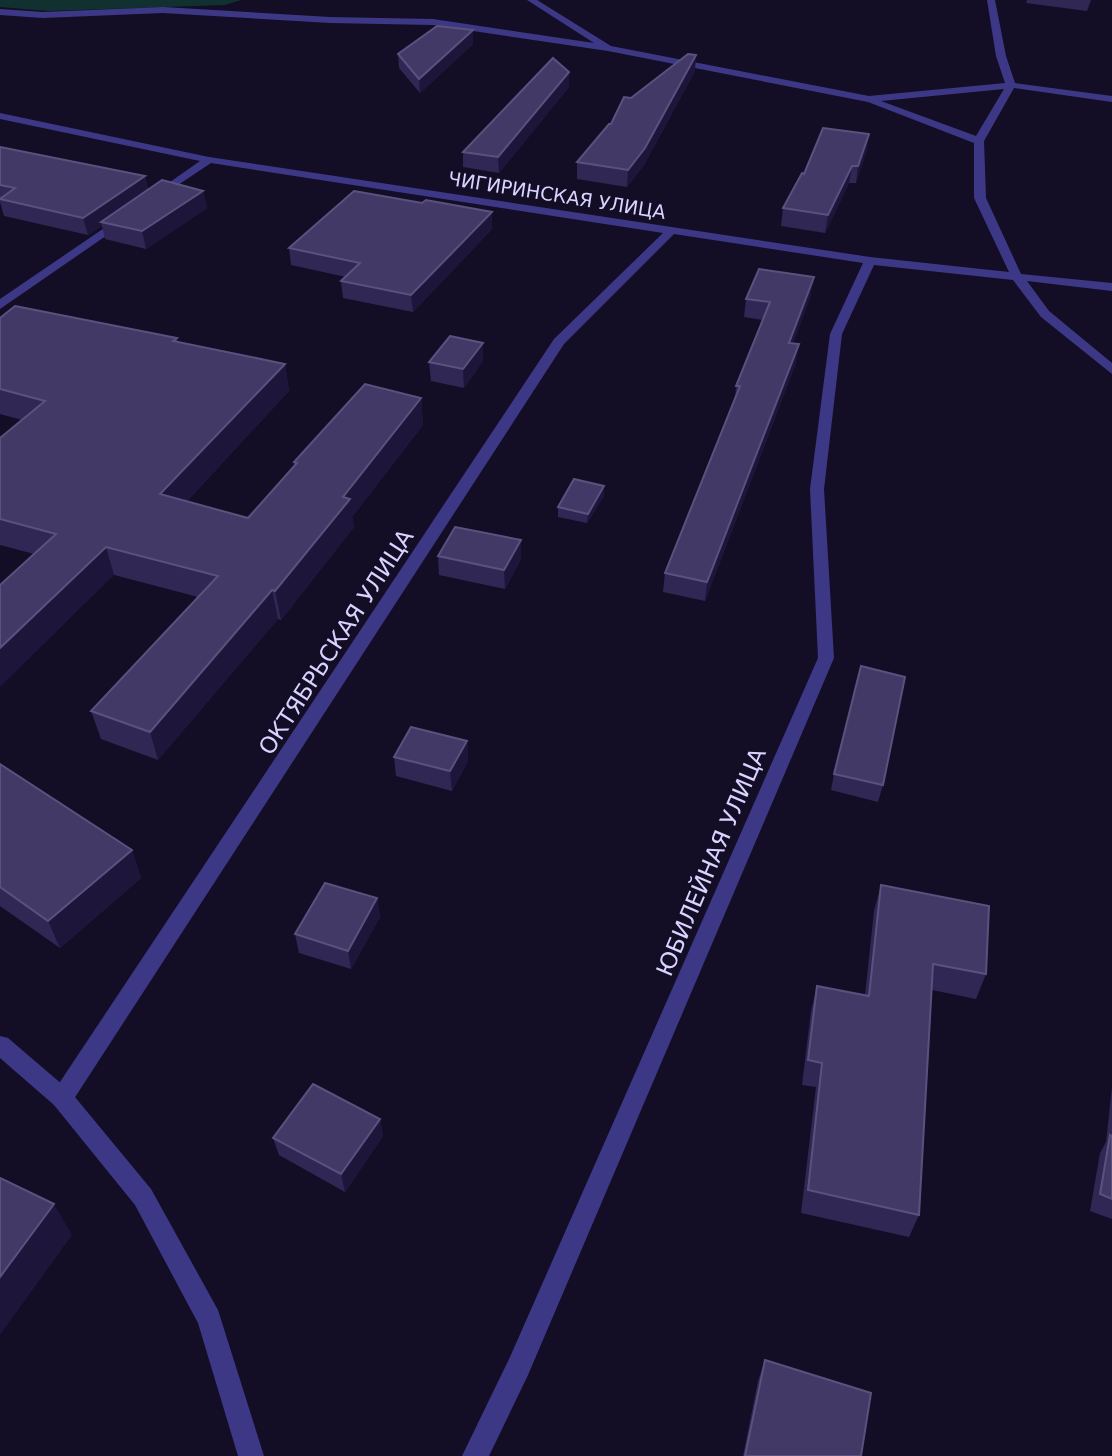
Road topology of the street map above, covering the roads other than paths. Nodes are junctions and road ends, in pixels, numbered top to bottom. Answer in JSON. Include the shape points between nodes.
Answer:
{"nodes":[{"id":1,"x":531,"y":0,"type":"edge"},
{"id":2,"x":991,"y":0,"type":"edge"},
{"id":3,"x":0,"y":12,"type":"edge"},
{"id":4,"x":608,"y":48,"type":"junction"},
{"id":5,"x":1011,"y":85,"type":"junction"},
{"id":6,"x":1112,"y":99,"type":"edge"},
{"id":7,"x":869,"y":100,"type":"junction"},
{"id":8,"x":0,"y":116,"type":"edge"},
{"id":9,"x":979,"y":141,"type":"junction"},
{"id":10,"x":209,"y":160,"type":"junction"},
{"id":11,"x":143,"y":205,"type":"edge"},
{"id":12,"x":132,"y":213,"type":"edge"},
{"id":13,"x":672,"y":230,"type":"junction"},
{"id":14,"x":870,"y":261,"type":"junction"},
{"id":15,"x":1017,"y":277,"type":"junction"},
{"id":16,"x":1112,"y":287,"type":"edge"},
{"id":17,"x":0,"y":304,"type":"edge"},
{"id":18,"x":1112,"y":370,"type":"edge"},
{"id":19,"x":0,"y":1045,"type":"edge"},
{"id":20,"x":62,"y":1098,"type":"junction"},
{"id":21,"x":251,"y":1456,"type":"edge"},
{"id":22,"x":475,"y":1456,"type":"edge"}],
"edges":[{"from":1,"to":4,"type":"street"},
{"from":2,"to":5,"type":"street"},
{"from":3,"to":4,"type":"street","via":[[43,15],[163,10],[433,22]]},
{"from":4,"to":7,"type":"street"},
{"from":5,"to":6,"type":"street"},
{"from":5,"to":7,"type":"street"},
{"from":5,"to":9,"type":"street"},
{"from":7,"to":9,"type":"street"},
{"from":8,"to":10,"type":"street","name":"ЧИГИРИНСКАЯ УЛИЦА"},
{"from":9,"to":15,"type":"street","via":[[979,198]]},
{"from":10,"to":11,"type":"street"},
{"from":10,"to":13,"type":"street","name":"ЧИГИРИНСКАЯ УЛИЦА"},
{"from":12,"to":17,"type":"street"},
{"from":13,"to":14,"type":"street","name":"ЧИГИРИНСКАЯ УЛИЦА"},
{"from":13,"to":20,"type":"street","name":"ОКТЯБРЬСКАЯ УЛИЦА","via":[[559,342]]},
{"from":14,"to":15,"type":"street","name":"ЧИГИРИНСКАЯ УЛИЦА"},
{"from":14,"to":22,"type":"street","name":"ЮБИЛЕЙНАЯ УЛИЦА","via":[[836,334],[817,489],[826,658],[519,1366]]},
{"from":15,"to":16,"type":"street","name":"ЧИГИРИНСКАЯ УЛИЦА"},
{"from":15,"to":18,"type":"street","via":[[1054,323]]},
{"from":19,"to":20,"type":"street"},
{"from":20,"to":21,"type":"street","via":[[142,1197],[209,1319]]}]}
